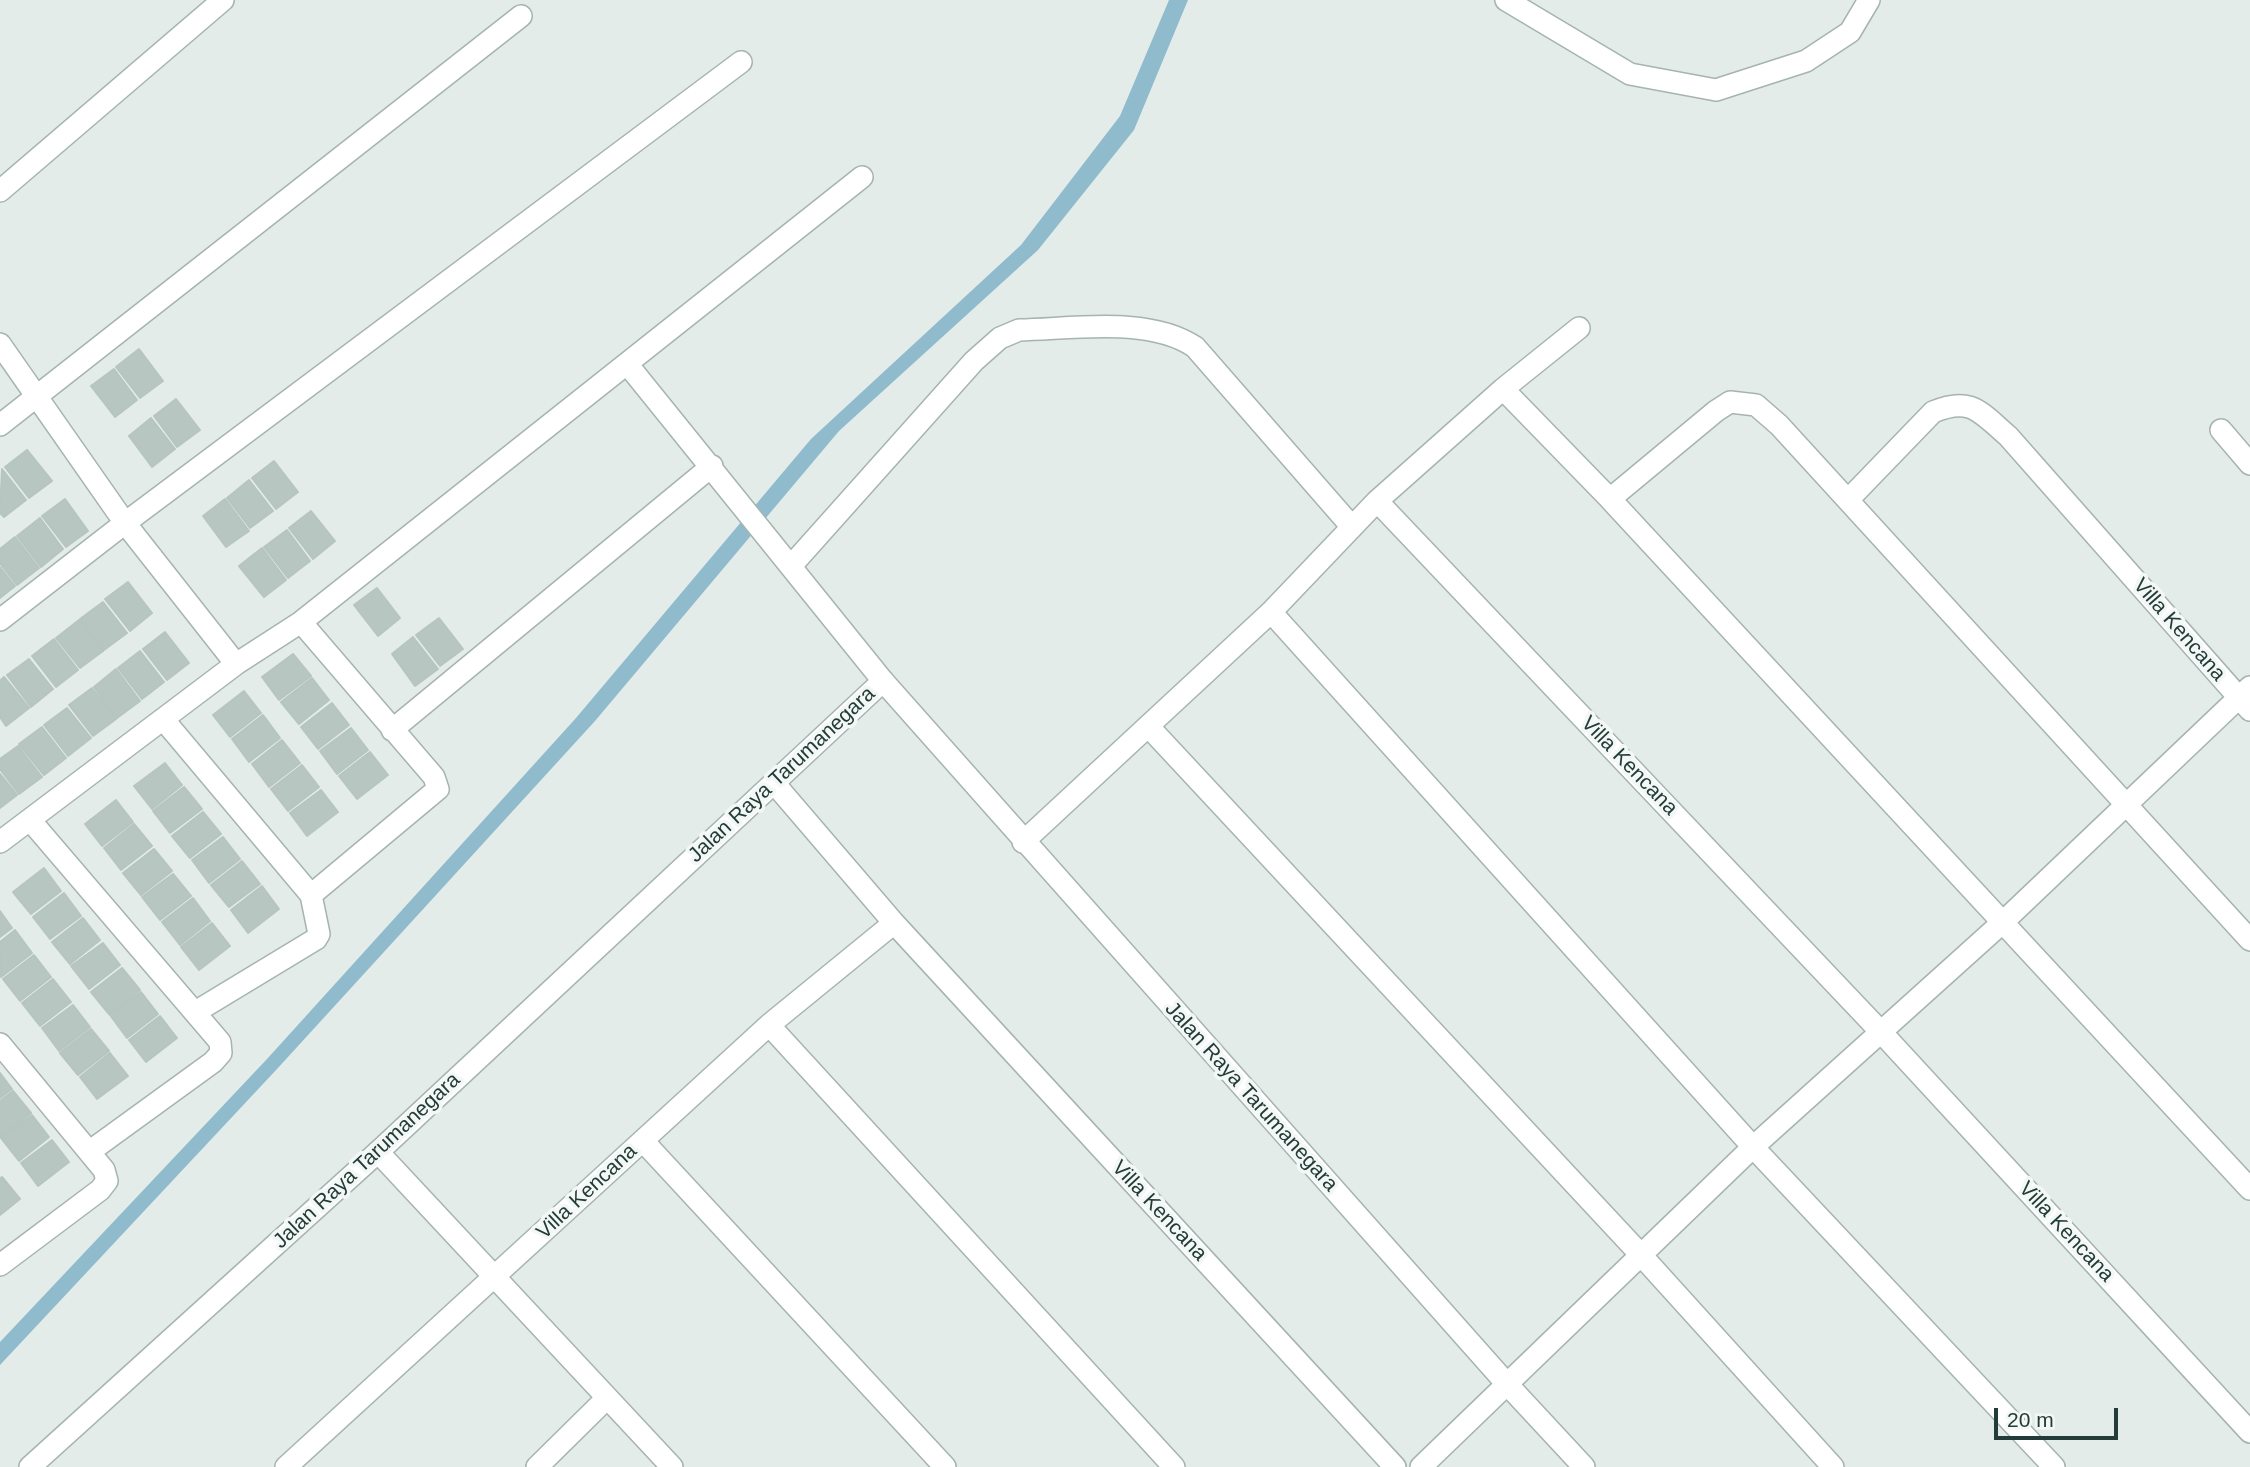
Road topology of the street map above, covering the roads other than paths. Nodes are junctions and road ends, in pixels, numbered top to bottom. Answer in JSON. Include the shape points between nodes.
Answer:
{"nodes":[{"id":1,"x":223,"y":0,"type":"edge"},
{"id":2,"x":1506,"y":0,"type":"edge"},
{"id":3,"x":1869,"y":0,"type":"edge"},
{"id":4,"x":521,"y":16,"type":"dead end"},
{"id":5,"x":741,"y":62,"type":"dead end"},
{"id":6,"x":862,"y":177,"type":"dead end"},
{"id":7,"x":0,"y":191,"type":"edge"},
{"id":8,"x":1579,"y":328,"type":"dead end"},
{"id":9,"x":0,"y":344,"type":"edge"},
{"id":10,"x":628,"y":365,"type":"junction"},
{"id":11,"x":1503,"y":389,"type":"junction"},
{"id":12,"x":37,"y":397,"type":"junction"},
{"id":13,"x":0,"y":425,"type":"edge"},
{"id":14,"x":2221,"y":430,"type":"dead end"},
{"id":15,"x":2250,"y":464,"type":"edge"},
{"id":16,"x":712,"y":466,"type":"junction"},
{"id":17,"x":1610,"y":499,"type":"junction"},
{"id":18,"x":1848,"y":500,"type":"junction"},
{"id":19,"x":1377,"y":501,"type":"junction"},
{"id":20,"x":125,"y":523,"type":"junction"},
{"id":21,"x":1352,"y":527,"type":"junction"},
{"id":22,"x":791,"y":566,"type":"junction"},
{"id":23,"x":1271,"y":612,"type":"junction"},
{"id":24,"x":0,"y":620,"type":"edge"},
{"id":25,"x":301,"y":622,"type":"junction"},
{"id":26,"x":236,"y":664,"type":"junction"},
{"id":27,"x":883,"y":681,"type":"junction"},
{"id":28,"x":2246,"y":698,"type":"edge"},
{"id":29,"x":163,"y":719,"type":"junction"},
{"id":30,"x":1148,"y":726,"type":"junction"},
{"id":31,"x":392,"y":730,"type":"junction"},
{"id":32,"x":774,"y":783,"type":"junction"},
{"id":33,"x":2125,"y":805,"type":"junction"},
{"id":34,"x":30,"y":820,"type":"junction"},
{"id":35,"x":0,"y":842,"type":"edge"},
{"id":36,"x":1023,"y":842,"type":"junction"},
{"id":37,"x":311,"y":895,"type":"junction"},
{"id":38,"x":2003,"y":922,"type":"junction"},
{"id":39,"x":894,"y":923,"type":"junction"},
{"id":40,"x":2250,"y":940,"type":"edge"},
{"id":41,"x":197,"y":1011,"type":"junction"},
{"id":42,"x":769,"y":1026,"type":"junction"},
{"id":43,"x":1881,"y":1031,"type":"junction"},
{"id":44,"x":0,"y":1044,"type":"edge"},
{"id":45,"x":643,"y":1140,"type":"junction"},
{"id":46,"x":1753,"y":1147,"type":"junction"},
{"id":47,"x":89,"y":1152,"type":"junction"},
{"id":48,"x":378,"y":1152,"type":"junction"},
{"id":49,"x":2250,"y":1189,"type":"edge"},
{"id":50,"x":1641,"y":1255,"type":"junction"},
{"id":51,"x":0,"y":1265,"type":"edge"},
{"id":52,"x":495,"y":1277,"type":"junction"},
{"id":53,"x":1506,"y":1383,"type":"junction"},
{"id":54,"x":607,"y":1398,"type":"junction"},
{"id":55,"x":2250,"y":1432,"type":"edge"},
{"id":56,"x":30,"y":1467,"type":"edge"},
{"id":57,"x":286,"y":1467,"type":"edge"},
{"id":58,"x":537,"y":1467,"type":"edge"},
{"id":59,"x":672,"y":1467,"type":"edge"},
{"id":60,"x":945,"y":1467,"type":"edge"},
{"id":61,"x":1174,"y":1467,"type":"edge"},
{"id":62,"x":1395,"y":1467,"type":"edge"},
{"id":63,"x":1421,"y":1467,"type":"edge"},
{"id":64,"x":1584,"y":1467,"type":"edge"},
{"id":65,"x":1833,"y":1467,"type":"edge"},
{"id":66,"x":2054,"y":1467,"type":"edge"}],
"edges":[{"from":1,"to":7,"type":"street"},
{"from":2,"to":3,"type":"street","via":[[1629,74],[1716,90],[1806,61],[1850,32]]},
{"from":4,"to":12,"type":"street"},
{"from":5,"to":20,"type":"street"},
{"from":6,"to":10,"type":"street"},
{"from":8,"to":11,"type":"street"},
{"from":9,"to":12,"type":"street"},
{"from":10,"to":16,"type":"street"},
{"from":10,"to":25,"type":"street"},
{"from":11,"to":17,"type":"street"},
{"from":11,"to":19,"type":"street"},
{"from":12,"to":13,"type":"street"},
{"from":12,"to":20,"type":"street"},
{"from":14,"to":15,"type":"street"},
{"from":16,"to":22,"type":"street"},
{"from":16,"to":31,"type":"street"},
{"from":17,"to":18,"type":"street","via":[[1716,411],[1730,401],[1742,401],[1756,405],[1779,425]]},
{"from":17,"to":38,"type":"street"},
{"from":18,"to":28,"type":"street","name":"Villa Kencana","via":[[1933,412],[1951,404],[1977,409],[2008,436]]},
{"from":18,"to":33,"type":"street"},
{"from":19,"to":21,"type":"street"},
{"from":19,"to":43,"type":"street","name":"Villa Kencana"},
{"from":20,"to":24,"type":"street"},
{"from":20,"to":26,"type":"street"},
{"from":21,"to":22,"type":"street","via":[[1195,347],[1180,336],[1149,328],[1019,330],[1000,338],[974,361]]},
{"from":21,"to":23,"type":"street"},
{"from":22,"to":27,"type":"street"},
{"from":23,"to":30,"type":"street"},
{"from":23,"to":46,"type":"street"},
{"from":25,"to":26,"type":"street"},
{"from":25,"to":31,"type":"street"},
{"from":26,"to":29,"type":"street"},
{"from":27,"to":32,"type":"street","name":"Jalan Raya Tarumanegara"},
{"from":27,"to":36,"type":"street","name":"Jalan Raya Tarumanegara"},
{"from":28,"to":33,"type":"street","name":"Villa Kencana"},
{"from":29,"to":34,"type":"street"},
{"from":29,"to":37,"type":"street"},
{"from":30,"to":36,"type":"street"},
{"from":30,"to":50,"type":"street"},
{"from":31,"to":37,"type":"street","via":[[434,777],[438,789]]},
{"from":32,"to":39,"type":"street","name":"Villa Kencana"},
{"from":32,"to":48,"type":"street","name":"Jalan Raya Tarumanegara"},
{"from":33,"to":38,"type":"street","name":"Villa Kencana"},
{"from":33,"to":40,"type":"street"},
{"from":34,"to":35,"type":"street"},
{"from":34,"to":41,"type":"street"},
{"from":36,"to":53,"type":"street","name":"Jalan Raya Tarumanegara"},
{"from":37,"to":41,"type":"street","via":[[316,939]]},
{"from":38,"to":43,"type":"street","name":"Villa Kencana"},
{"from":38,"to":49,"type":"street"},
{"from":39,"to":42,"type":"street","name":"Villa Kencana"},
{"from":39,"to":62,"type":"street","name":"Villa Kencana"},
{"from":41,"to":47,"type":"street","via":[[220,1042],[221,1054]]},
{"from":42,"to":45,"type":"street","name":"Villa Kencana"},
{"from":42,"to":61,"type":"street"},
{"from":43,"to":46,"type":"street","name":"Villa Kencana"},
{"from":43,"to":55,"type":"street","name":"Villa Kencana"},
{"from":44,"to":47,"type":"street"},
{"from":45,"to":52,"type":"street","name":"Villa Kencana"},
{"from":45,"to":60,"type":"street"},
{"from":46,"to":50,"type":"street","name":"Villa Kencana"},
{"from":46,"to":66,"type":"street"},
{"from":47,"to":51,"type":"street","via":[[104,1170],[107,1181],[100,1190]]},
{"from":48,"to":52,"type":"street"},
{"from":48,"to":56,"type":"street","name":"Jalan Raya Tarumanegara"},
{"from":50,"to":53,"type":"street","name":"Villa Kencana"},
{"from":50,"to":65,"type":"street"},
{"from":52,"to":54,"type":"street"},
{"from":52,"to":57,"type":"street","name":"Villa Kencana"},
{"from":53,"to":63,"type":"street","name":"Villa Kencana"},
{"from":53,"to":64,"type":"street","name":"Jalan Raya Tarumanegara"},
{"from":54,"to":58,"type":"street"},
{"from":54,"to":59,"type":"street"}]}
